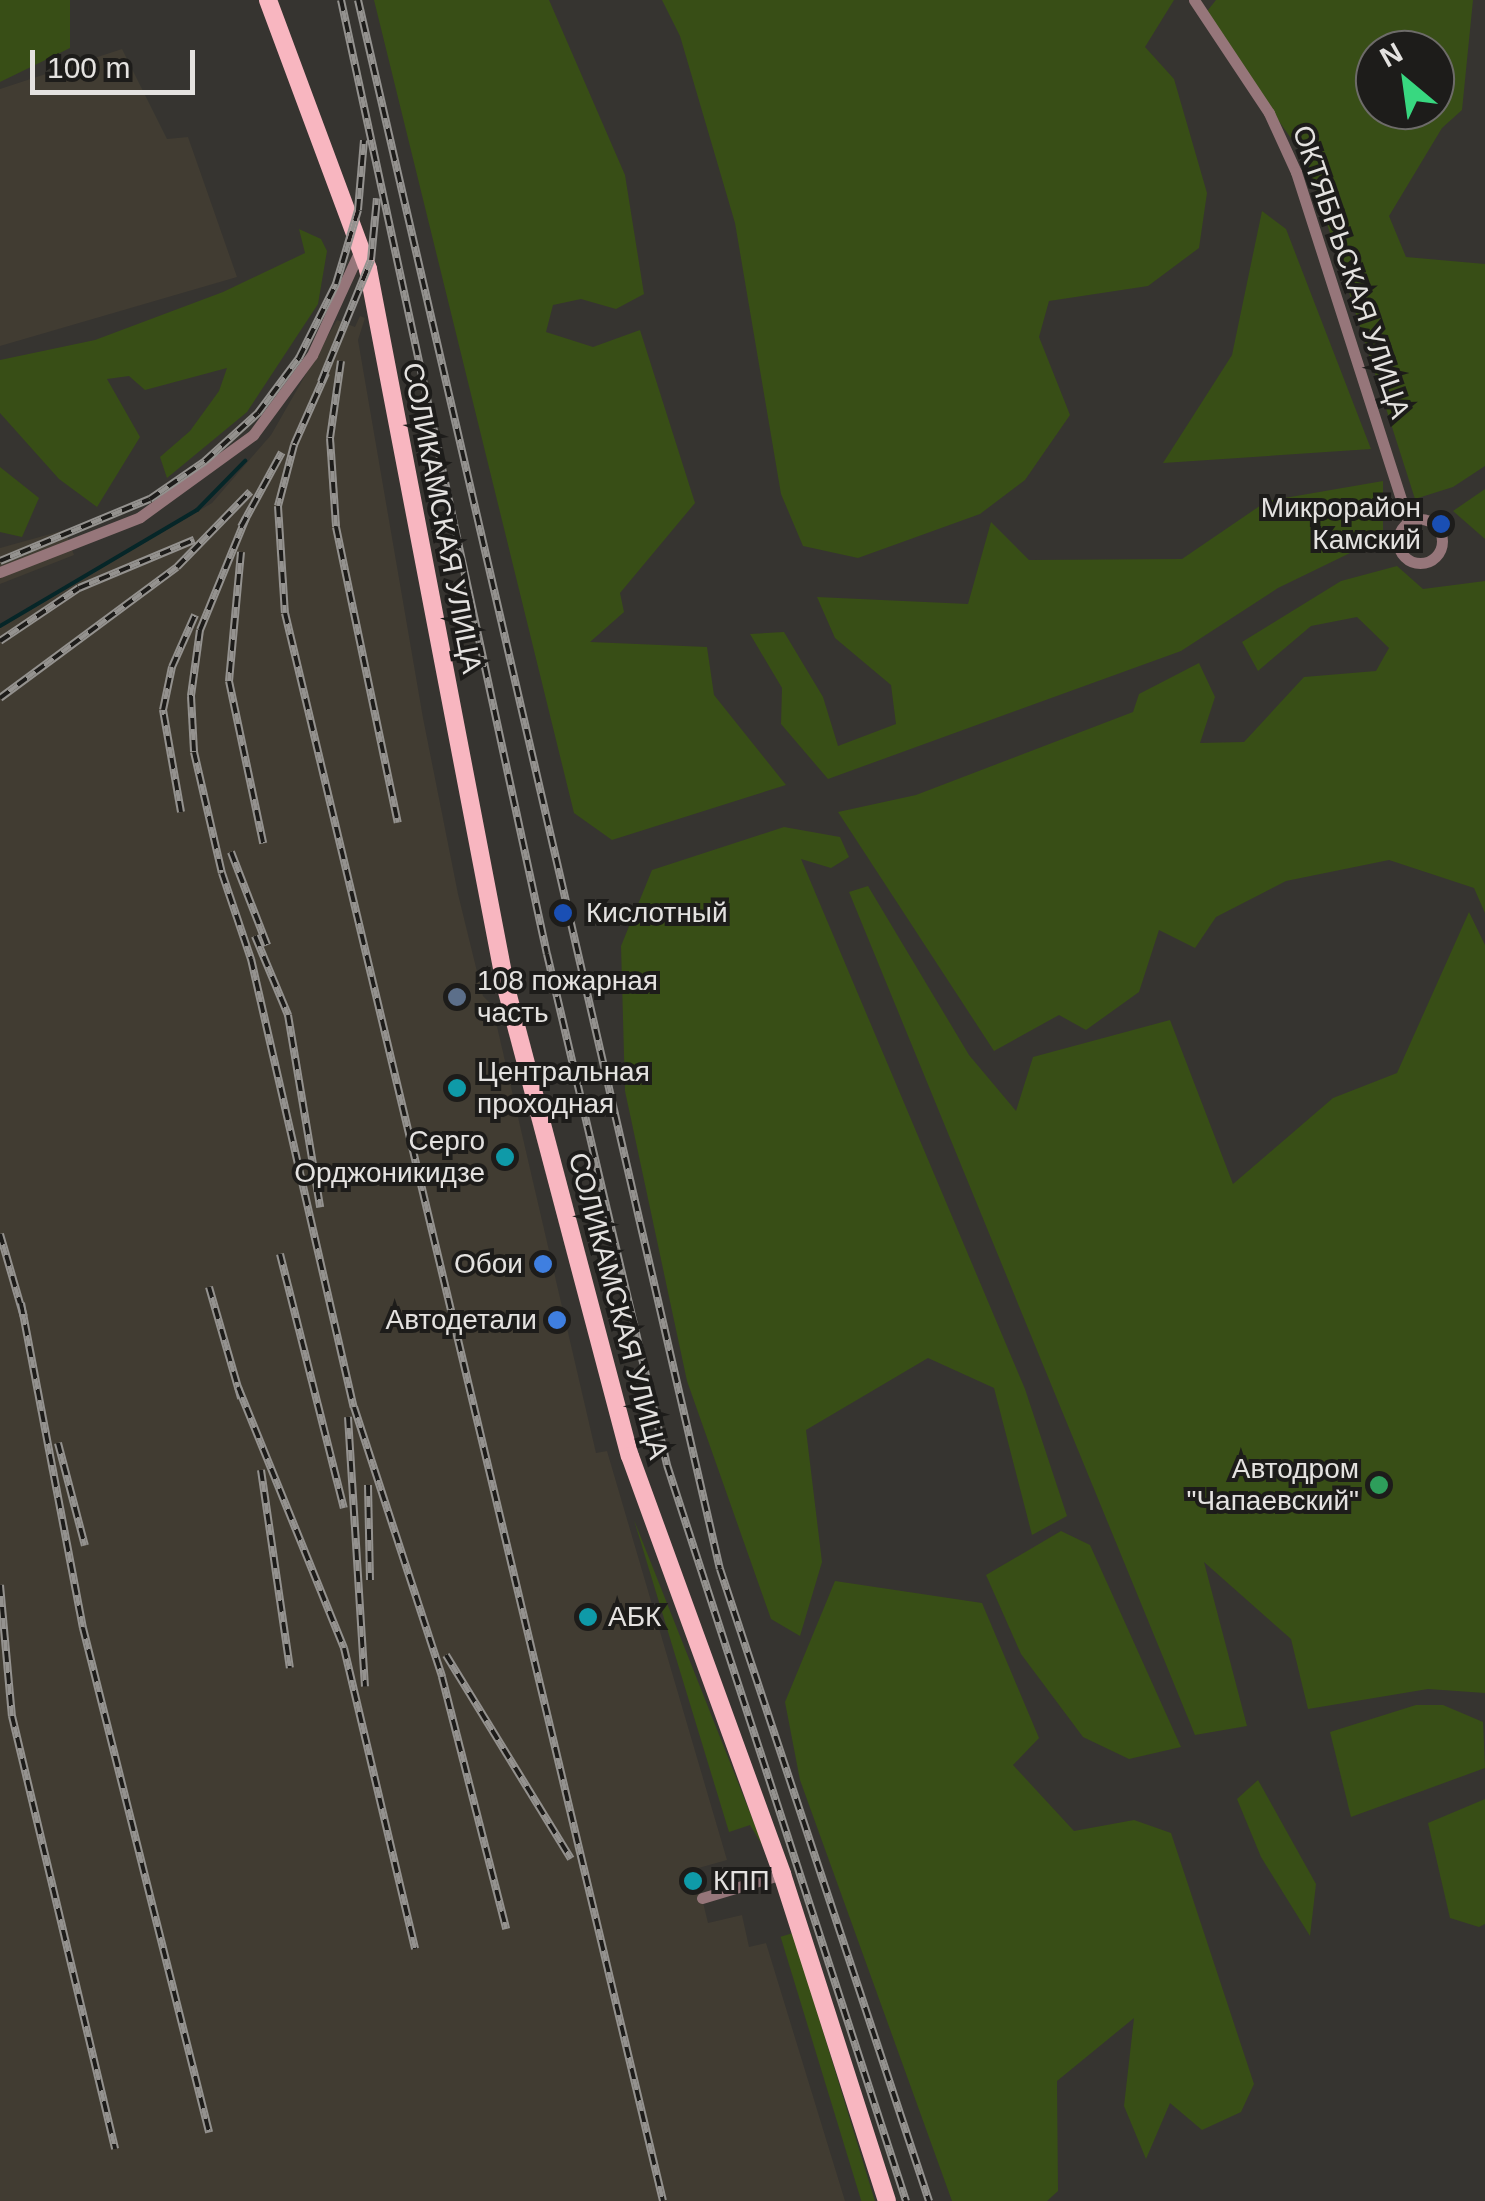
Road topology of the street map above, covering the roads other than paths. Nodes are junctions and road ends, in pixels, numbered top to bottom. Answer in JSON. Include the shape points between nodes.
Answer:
{"nodes":[{"id":1,"x":268,"y":0,"type":"edge"},
{"id":2,"x":1194,"y":0,"type":"edge"},
{"id":3,"x":361,"y":248,"type":"junction"},
{"id":4,"x":1408,"y":520,"type":"dead end"},
{"id":5,"x":0,"y":572,"type":"edge"},
{"id":6,"x":782,"y":1874,"type":"junction"},
{"id":7,"x":702,"y":1898,"type":"dead end"},
{"id":8,"x":887,"y":2201,"type":"edge"}],
"edges":[{"from":1,"to":3,"type":"main road","name":"СОЛИКАМСКАЯ УЛИЦА"},
{"from":2,"to":4,"type":"street","name":"ОКТЯБРЬСКАЯ УЛИЦА","via":[[1269,112],[1296,172]]},
{"from":3,"to":5,"type":"street","via":[[298,380],[234,452],[140,517]]},
{"from":3,"to":6,"type":"main road","name":"СОЛИКАМСКАЯ УЛИЦА","via":[[454,735],[532,1092],[660,1551]]},
{"from":6,"to":7,"type":"street"},
{"from":6,"to":8,"type":"main road","name":"СОЛИКАМСКАЯ УЛИЦА"}]}
